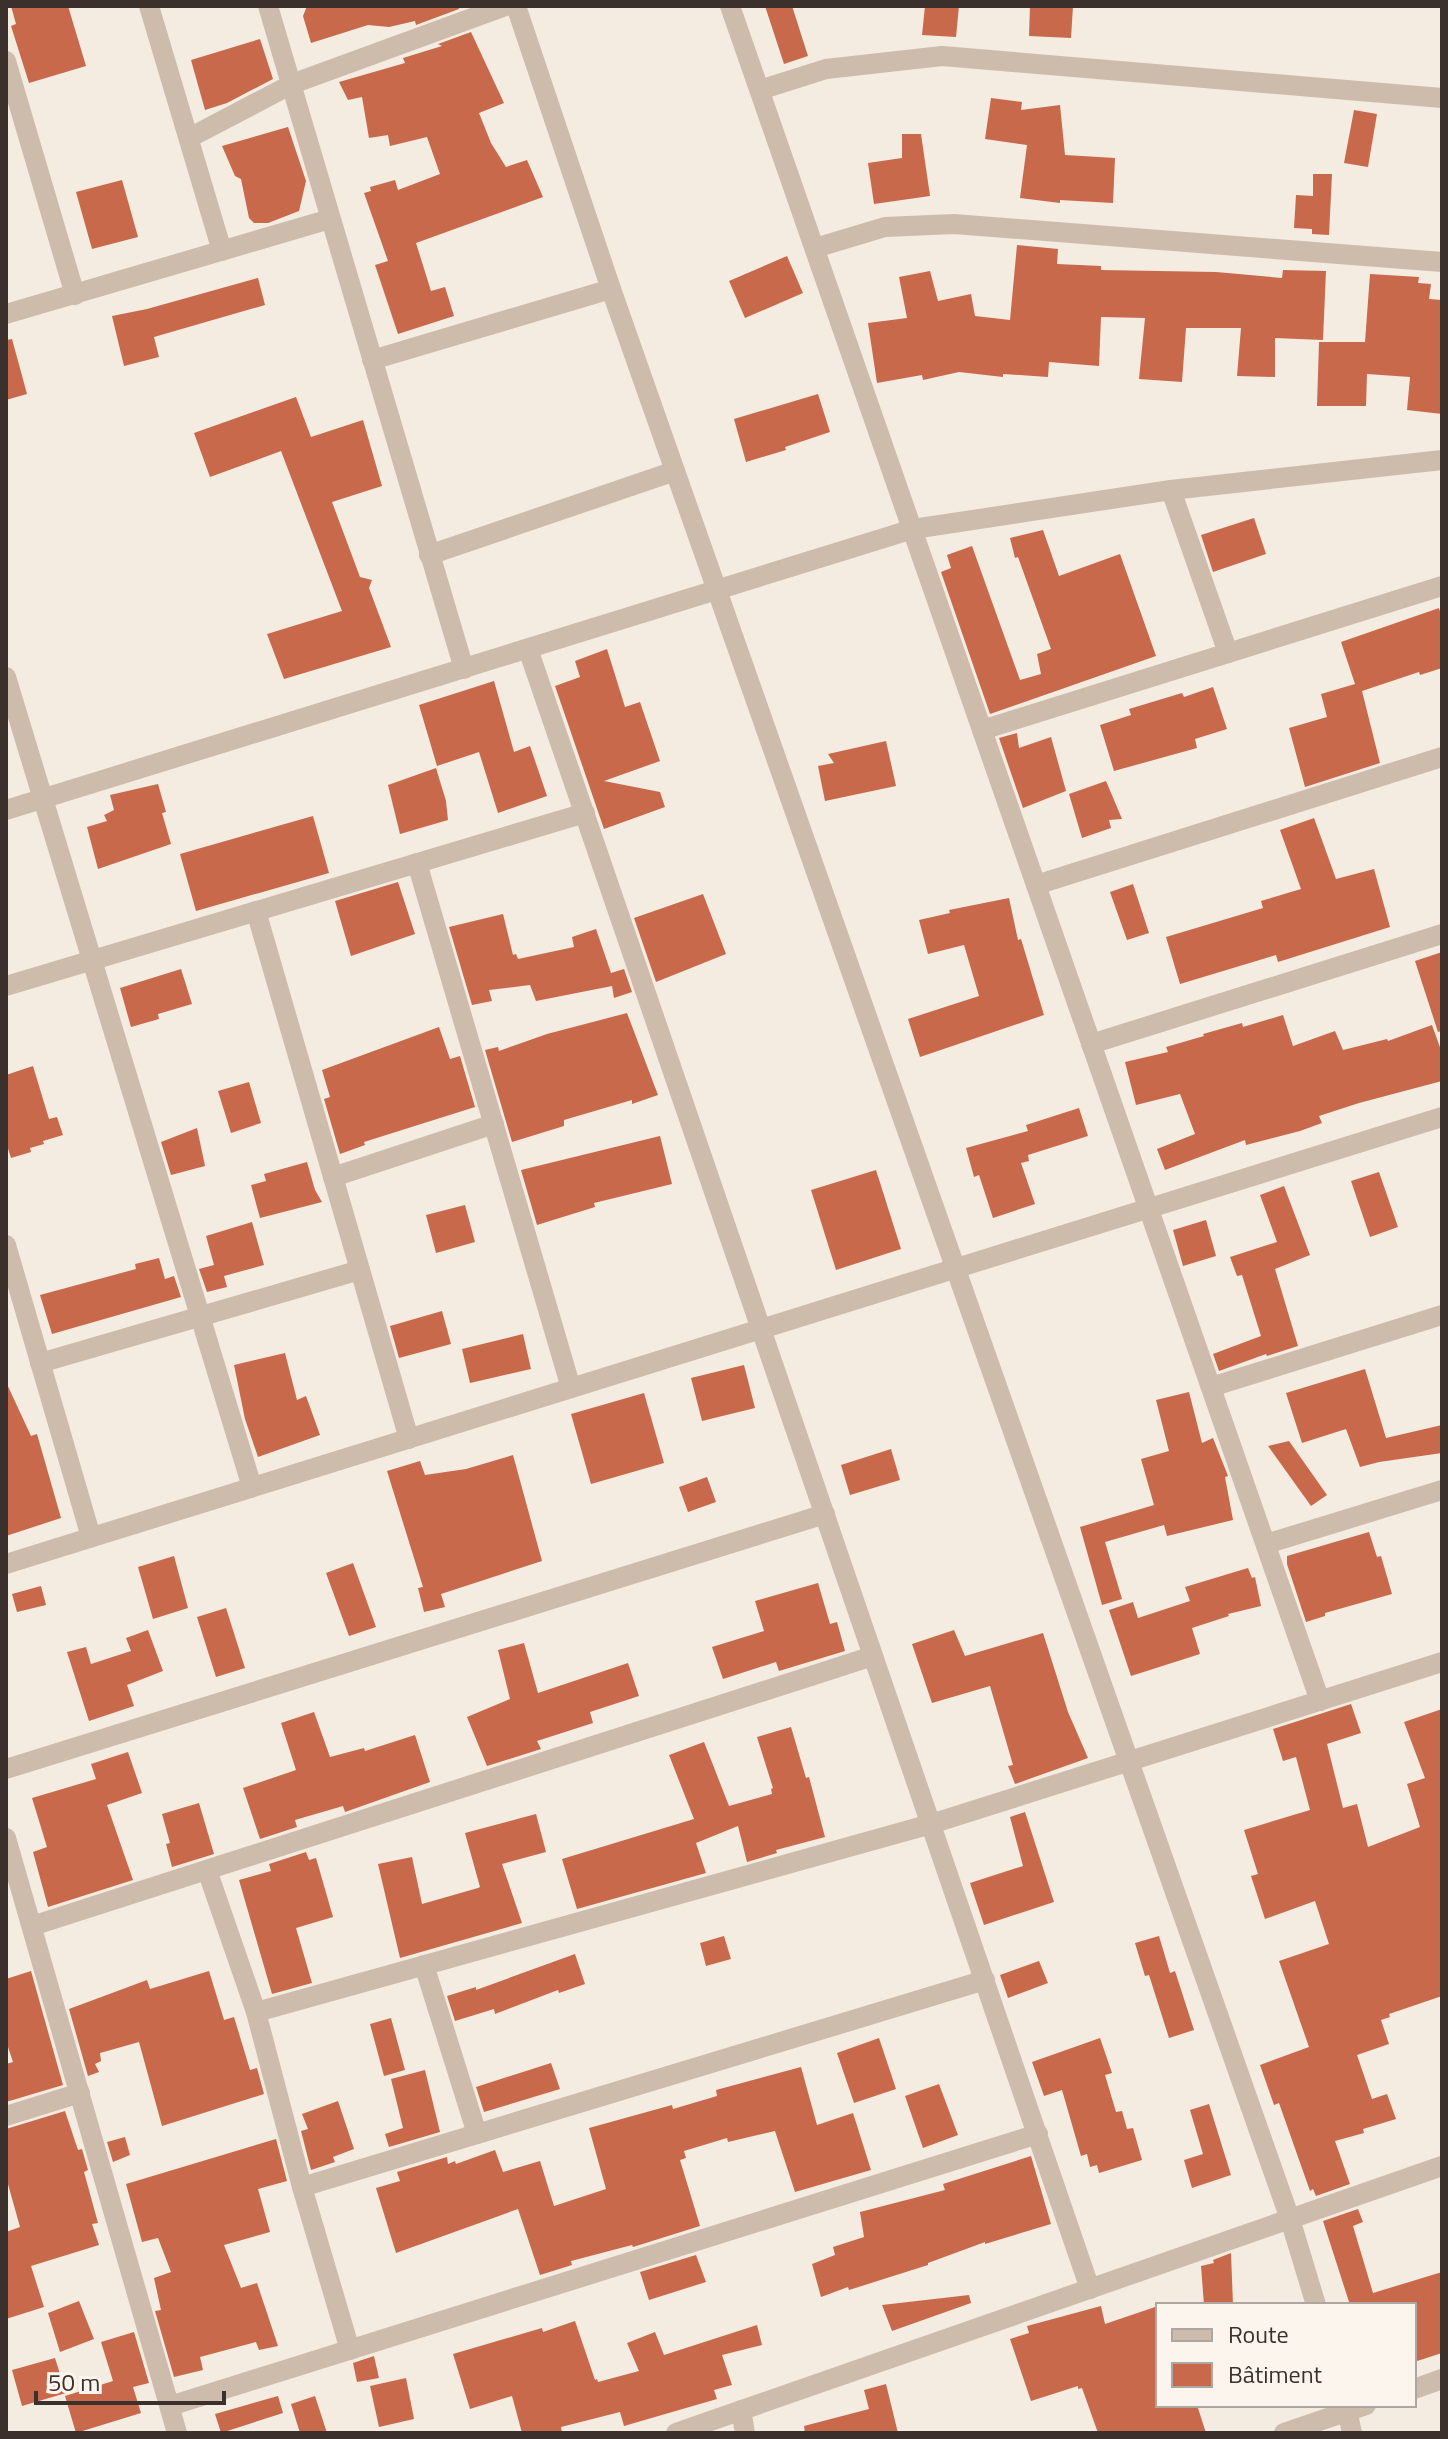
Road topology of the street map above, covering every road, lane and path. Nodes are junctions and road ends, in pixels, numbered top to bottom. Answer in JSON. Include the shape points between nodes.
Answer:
{"nodes":[{"id":1,"x":149,"y":6,"type":"edge"},
{"id":2,"x":268,"y":6,"type":"edge"},
{"id":3,"x":505,"y":6,"type":"edge"},
{"id":4,"x":516,"y":6,"type":"edge"},
{"id":5,"x":730,"y":6,"type":"edge"},
{"id":6,"x":6,"y":61,"type":"edge"},
{"id":7,"x":292,"y":84,"type":"junction"},
{"id":8,"x":760,"y":90,"type":"junction"},
{"id":9,"x":1442,"y":98,"type":"edge"},
{"id":10,"x":13,"y":112,"type":"edge"},
{"id":11,"x":189,"y":138,"type":"junction"},
{"id":12,"x":330,"y":219,"type":"junction"},
{"id":13,"x":815,"y":248,"type":"junction"},
{"id":14,"x":222,"y":251,"type":"junction"},
{"id":15,"x":1442,"y":262,"type":"edge"},
{"id":16,"x":611,"y":289,"type":"junction"},
{"id":17,"x":75,"y":295,"type":"junction"},
{"id":18,"x":6,"y":314,"type":"edge"},
{"id":19,"x":372,"y":360,"type":"junction"},
{"id":20,"x":1442,"y":460,"type":"edge"},
{"id":21,"x":675,"y":471,"type":"junction"},
{"id":22,"x":1171,"y":490,"type":"junction"},
{"id":23,"x":913,"y":529,"type":"junction"},
{"id":24,"x":429,"y":555,"type":"junction"},
{"id":25,"x":1442,"y":586,"type":"edge"},
{"id":26,"x":717,"y":592,"type":"junction"},
{"id":27,"x":528,"y":649,"type":"junction"},
{"id":28,"x":1228,"y":653,"type":"junction"},
{"id":29,"x":464,"y":669,"type":"junction"},
{"id":30,"x":6,"y":677,"type":"edge"},
{"id":31,"x":982,"y":730,"type":"junction"},
{"id":32,"x":1442,"y":757,"type":"edge"},
{"id":33,"x":43,"y":799,"type":"junction"},
{"id":34,"x":6,"y":810,"type":"edge"},
{"id":35,"x":585,"y":813,"type":"junction"},
{"id":36,"x":417,"y":863,"type":"junction"},
{"id":37,"x":1036,"y":885,"type":"junction"},
{"id":38,"x":256,"y":911,"type":"junction"},
{"id":39,"x":1442,"y":934,"type":"edge"},
{"id":40,"x":92,"y":960,"type":"junction"},
{"id":41,"x":6,"y":986,"type":"edge"},
{"id":42,"x":1091,"y":1044,"type":"junction"},
{"id":43,"x":1442,"y":1117,"type":"edge"},
{"id":44,"x":494,"y":1124,"type":"junction"},
{"id":45,"x":333,"y":1177,"type":"junction"},
{"id":46,"x":1149,"y":1208,"type":"junction"},
{"id":47,"x":6,"y":1245,"type":"edge"},
{"id":48,"x":955,"y":1268,"type":"junction"},
{"id":49,"x":360,"y":1270,"type":"junction"},
{"id":50,"x":1442,"y":1315,"type":"edge"},
{"id":51,"x":200,"y":1317,"type":"junction"},
{"id":52,"x":761,"y":1329,"type":"junction"},
{"id":53,"x":40,"y":1363,"type":"junction"},
{"id":54,"x":1211,"y":1387,"type":"junction"},
{"id":55,"x":571,"y":1388,"type":"junction"},
{"id":56,"x":409,"y":1439,"type":"junction"},
{"id":57,"x":252,"y":1487,"type":"junction"},
{"id":58,"x":1442,"y":1490,"type":"edge"},
{"id":59,"x":825,"y":1514,"type":"junction"},
{"id":60,"x":91,"y":1537,"type":"junction"},
{"id":61,"x":1266,"y":1544,"type":"junction"},
{"id":62,"x":6,"y":1564,"type":"edge"},
{"id":63,"x":873,"y":1656,"type":"junction"},
{"id":64,"x":1442,"y":1662,"type":"edge"},
{"id":65,"x":1320,"y":1701,"type":"junction"},
{"id":66,"x":1129,"y":1761,"type":"junction"},
{"id":67,"x":6,"y":1769,"type":"edge"},
{"id":68,"x":931,"y":1824,"type":"junction"},
{"id":69,"x":6,"y":1838,"type":"edge"},
{"id":70,"x":207,"y":1870,"type":"junction"},
{"id":71,"x":32,"y":1926,"type":"junction"},
{"id":72,"x":424,"y":1965,"type":"junction"},
{"id":73,"x":985,"y":1980,"type":"junction"},
{"id":74,"x":256,"y":2012,"type":"junction"},
{"id":75,"x":80,"y":2093,"type":"junction"},
{"id":76,"x":6,"y":2116,"type":"edge"},
{"id":77,"x":477,"y":2134,"type":"junction"},
{"id":78,"x":1038,"y":2134,"type":"junction"},
{"id":79,"x":1442,"y":2166,"type":"edge"},
{"id":80,"x":302,"y":2187,"type":"junction"},
{"id":81,"x":1290,"y":2219,"type":"junction"},
{"id":82,"x":1090,"y":2289,"type":"junction"},
{"id":83,"x":1315,"y":2303,"type":"edge"},
{"id":84,"x":350,"y":2350,"type":"junction"},
{"id":85,"x":1442,"y":2379,"type":"edge"},
{"id":86,"x":1416,"y":2388,"type":"edge"},
{"id":87,"x":170,"y":2406,"type":"junction"},
{"id":88,"x":1353,"y":2407,"type":"edge"},
{"id":89,"x":741,"y":2410,"type":"junction"},
{"id":90,"x":177,"y":2433,"type":"edge"},
{"id":91,"x":676,"y":2433,"type":"edge"},
{"id":92,"x":745,"y":2433,"type":"edge"},
{"id":93,"x":1284,"y":2433,"type":"edge"},
{"id":94,"x":1352,"y":2433,"type":"edge"}],
"edges":[{"from":1,"to":11,"type":"street"},
{"from":2,"to":7,"type":"street"},
{"from":3,"to":7,"type":"street"},
{"from":4,"to":16,"type":"street"},
{"from":5,"to":8,"type":"street"},
{"from":6,"to":10,"type":"street"},
{"from":7,"to":11,"type":"street"},
{"from":7,"to":12,"type":"street"},
{"from":8,"to":9,"type":"street","via":[[826,69],[942,56]]},
{"from":8,"to":13,"type":"street"},
{"from":10,"to":17,"type":"street"},
{"from":11,"to":14,"type":"street"},
{"from":12,"to":14,"type":"street"},
{"from":12,"to":19,"type":"street"},
{"from":13,"to":15,"type":"street","via":[[885,227],[954,224]]},
{"from":13,"to":23,"type":"street"},
{"from":14,"to":17,"type":"street"},
{"from":16,"to":19,"type":"street"},
{"from":16,"to":21,"type":"street"},
{"from":17,"to":18,"type":"street"},
{"from":19,"to":24,"type":"street"},
{"from":20,"to":22,"type":"street"},
{"from":21,"to":24,"type":"street"},
{"from":21,"to":26,"type":"street"},
{"from":22,"to":23,"type":"street"},
{"from":22,"to":28,"type":"street"},
{"from":23,"to":26,"type":"street"},
{"from":23,"to":31,"type":"street"},
{"from":24,"to":29,"type":"street"},
{"from":25,"to":28,"type":"street"},
{"from":26,"to":27,"type":"street"},
{"from":26,"to":48,"type":"street"},
{"from":27,"to":29,"type":"street"},
{"from":27,"to":35,"type":"street"},
{"from":28,"to":31,"type":"street"},
{"from":29,"to":33,"type":"street"},
{"from":30,"to":33,"type":"street"},
{"from":31,"to":37,"type":"street"},
{"from":32,"to":37,"type":"street"},
{"from":33,"to":34,"type":"street"},
{"from":33,"to":40,"type":"street"},
{"from":35,"to":36,"type":"street"},
{"from":35,"to":52,"type":"street"},
{"from":36,"to":38,"type":"street"},
{"from":36,"to":44,"type":"street"},
{"from":37,"to":42,"type":"street"},
{"from":38,"to":40,"type":"street"},
{"from":38,"to":45,"type":"street"},
{"from":39,"to":42,"type":"street"},
{"from":40,"to":41,"type":"street"},
{"from":40,"to":51,"type":"street"},
{"from":42,"to":46,"type":"street"},
{"from":43,"to":46,"type":"street"},
{"from":44,"to":45,"type":"street"},
{"from":44,"to":55,"type":"street"},
{"from":45,"to":49,"type":"street"},
{"from":46,"to":48,"type":"street"},
{"from":46,"to":54,"type":"street"},
{"from":47,"to":53,"type":"street"},
{"from":48,"to":52,"type":"street"},
{"from":48,"to":66,"type":"street"},
{"from":49,"to":51,"type":"street"},
{"from":49,"to":56,"type":"street"},
{"from":50,"to":54,"type":"street"},
{"from":51,"to":53,"type":"street"},
{"from":51,"to":57,"type":"street"},
{"from":52,"to":55,"type":"street"},
{"from":52,"to":59,"type":"street"},
{"from":53,"to":60,"type":"street"},
{"from":54,"to":61,"type":"street"},
{"from":55,"to":56,"type":"street"},
{"from":56,"to":57,"type":"street"},
{"from":57,"to":60,"type":"street"},
{"from":58,"to":61,"type":"street"},
{"from":59,"to":63,"type":"street"},
{"from":59,"to":67,"type":"street"},
{"from":60,"to":62,"type":"street"},
{"from":61,"to":65,"type":"street"},
{"from":63,"to":68,"type":"street"},
{"from":63,"to":70,"type":"street"},
{"from":64,"to":65,"type":"street"},
{"from":65,"to":66,"type":"street"},
{"from":66,"to":68,"type":"street"},
{"from":66,"to":81,"type":"street"},
{"from":68,"to":72,"type":"street"},
{"from":68,"to":73,"type":"street"},
{"from":69,"to":71,"type":"street"},
{"from":70,"to":71,"type":"street"},
{"from":70,"to":74,"type":"street"},
{"from":71,"to":75,"type":"street"},
{"from":72,"to":74,"type":"street"},
{"from":72,"to":77,"type":"street"},
{"from":73,"to":77,"type":"street"},
{"from":73,"to":78,"type":"street"},
{"from":74,"to":80,"type":"street"},
{"from":75,"to":76,"type":"street"},
{"from":75,"to":87,"type":"street"},
{"from":77,"to":80,"type":"street"},
{"from":78,"to":82,"type":"street"},
{"from":78,"to":84,"type":"street"},
{"from":79,"to":81,"type":"street"},
{"from":80,"to":84,"type":"street"},
{"from":81,"to":82,"type":"street"},
{"from":81,"to":83,"type":"street"},
{"from":82,"to":89,"type":"street"},
{"from":84,"to":87,"type":"street"},
{"from":85,"to":86,"type":"street"},
{"from":87,"to":90,"type":"street"},
{"from":88,"to":93,"type":"street"},
{"from":88,"to":94,"type":"street"},
{"from":89,"to":91,"type":"street"},
{"from":89,"to":92,"type":"street"}]}
